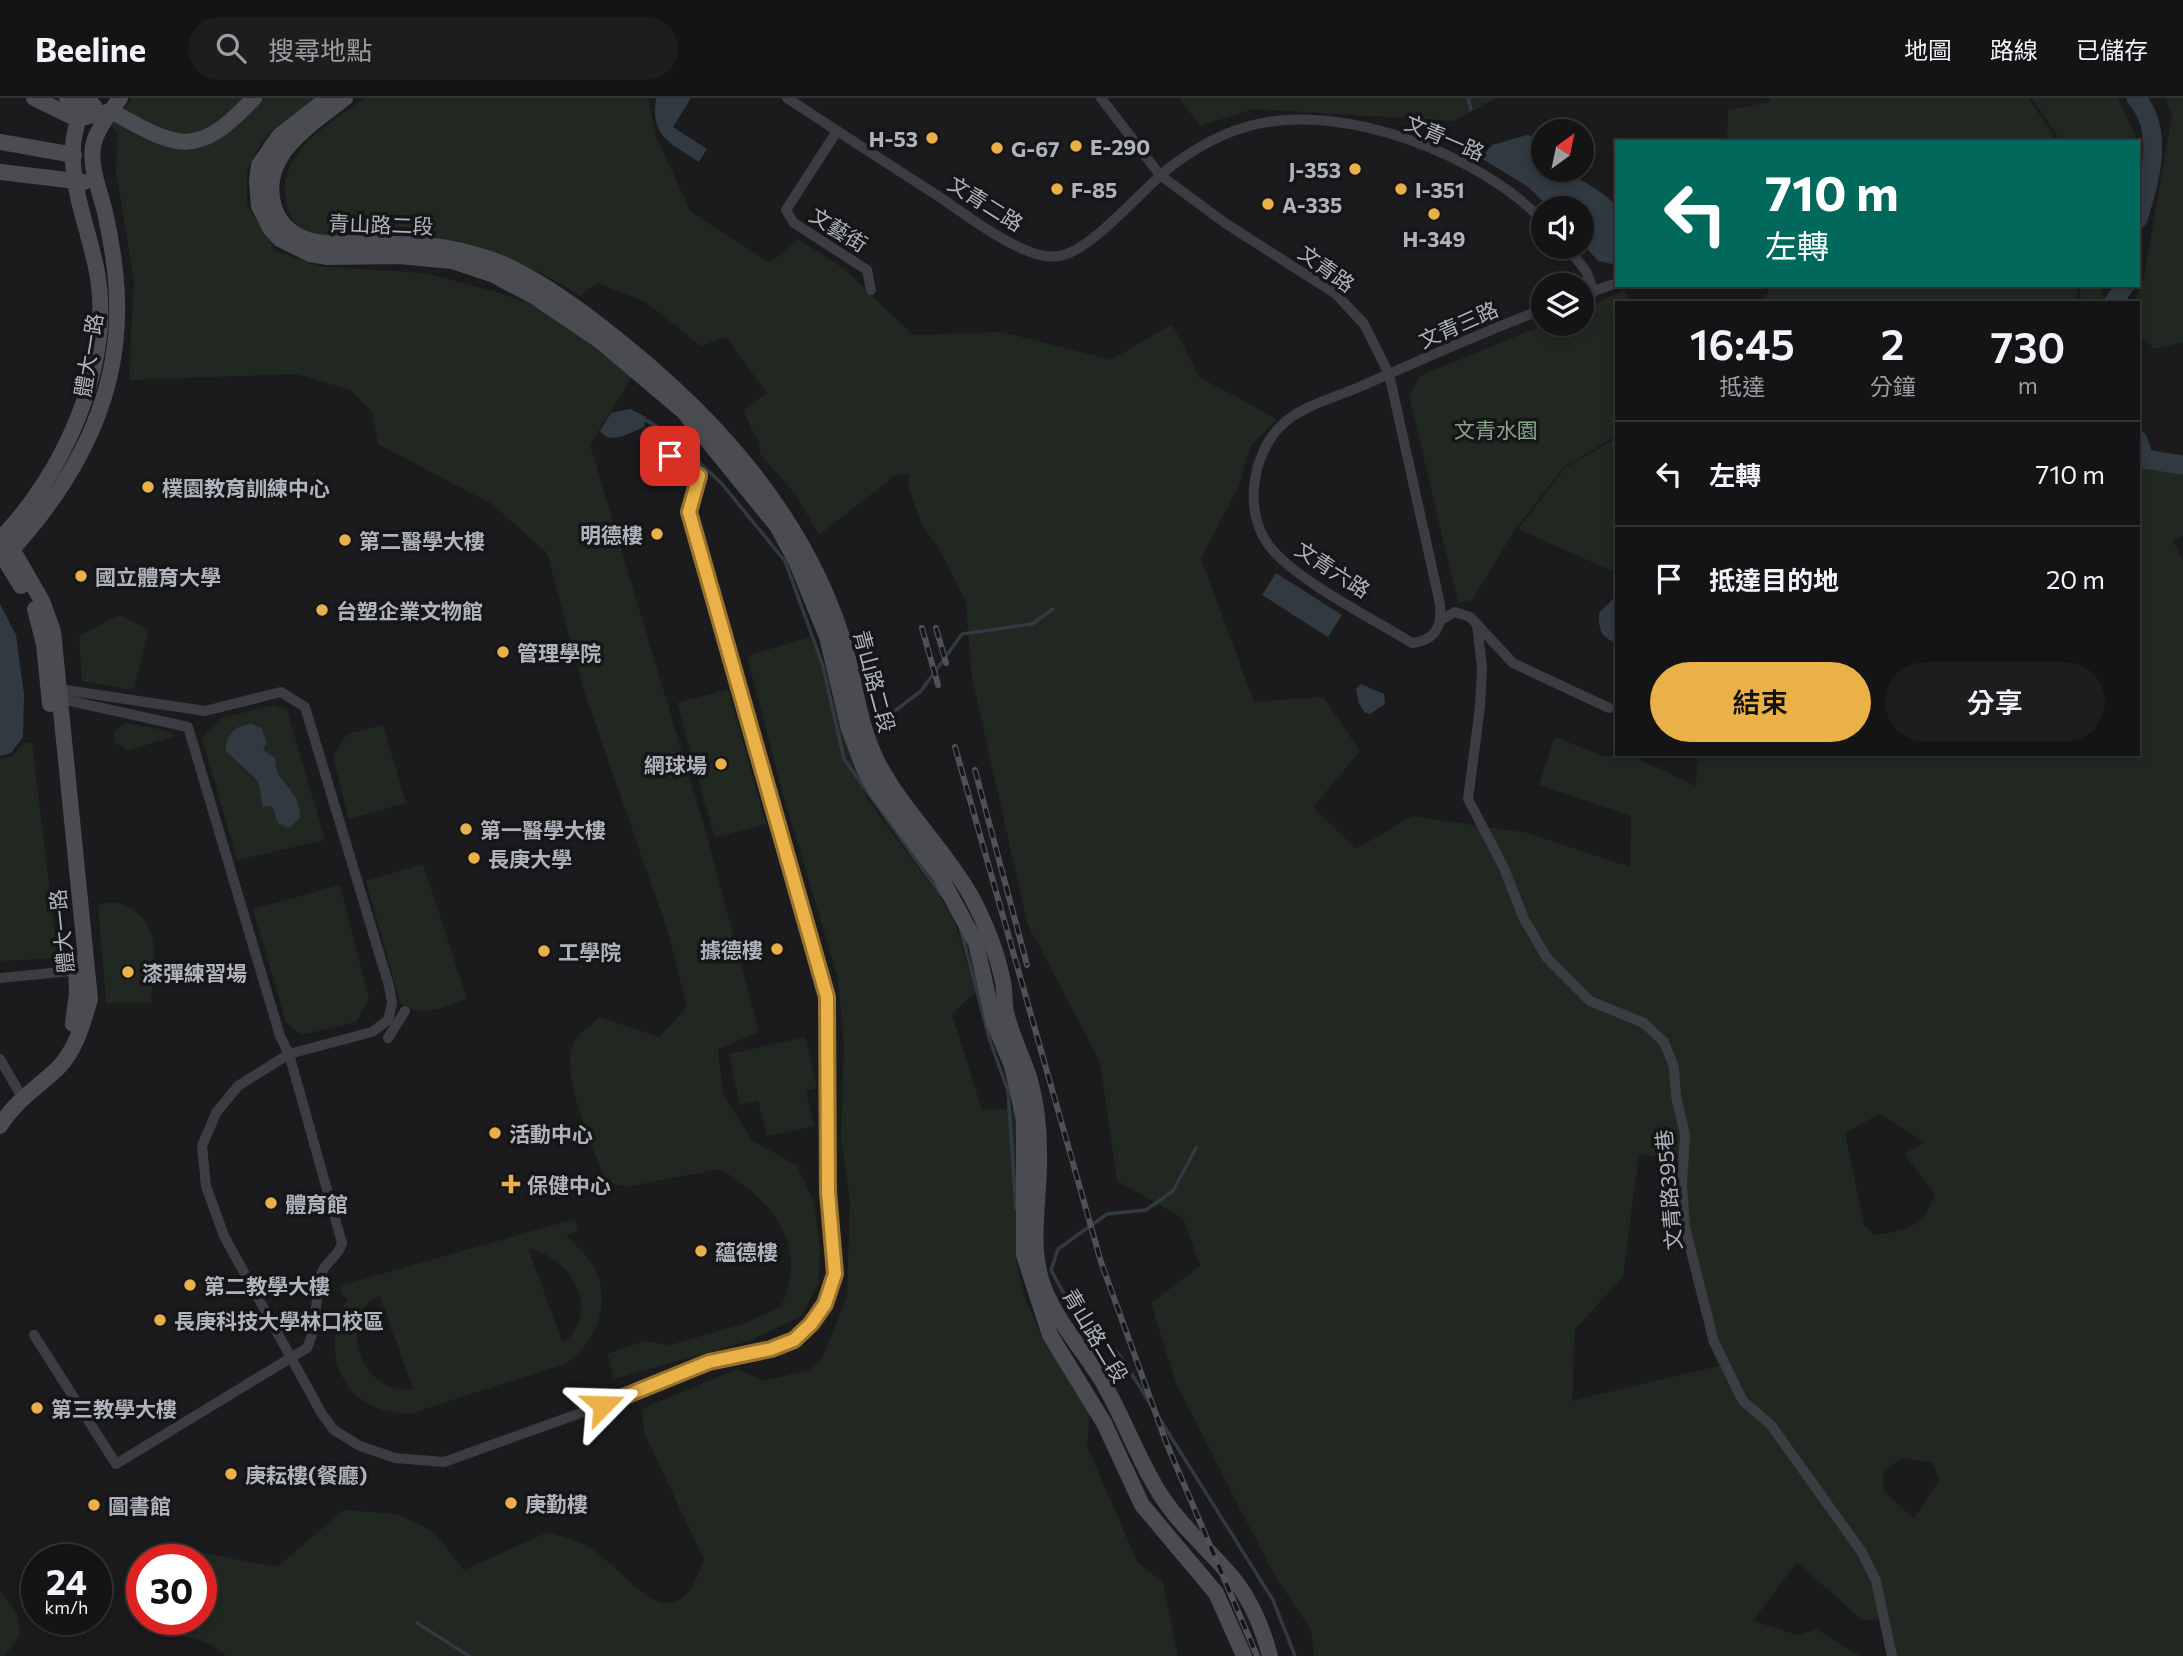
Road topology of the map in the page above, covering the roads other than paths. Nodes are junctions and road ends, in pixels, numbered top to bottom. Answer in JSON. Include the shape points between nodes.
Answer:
{"nodes":[{"id":1,"x":34,"y":98,"type":"edge"},
{"id":2,"x":67,"y":98,"type":"edge"},
{"id":3,"x":245,"y":98,"type":"edge"},
{"id":4,"x":254,"y":98,"type":"edge"},
{"id":5,"x":328,"y":98,"type":"edge"},
{"id":6,"x":345,"y":98,"type":"edge"},
{"id":7,"x":787,"y":98,"type":"edge"},
{"id":8,"x":1101,"y":98,"type":"edge"},
{"id":9,"x":115,"y":105,"type":"edge"},
{"id":10,"x":83,"y":108,"type":"edge"},
{"id":11,"x":837,"y":131,"type":"junction"},
{"id":12,"x":0,"y":142,"type":"edge"},
{"id":13,"x":74,"y":155,"type":"junction"},
{"id":14,"x":0,"y":172,"type":"edge"},
{"id":15,"x":1160,"y":174,"type":"junction"},
{"id":16,"x":74,"y":182,"type":"junction"},
{"id":17,"x":95,"y":182,"type":"junction"},
{"id":18,"x":1531,"y":212,"type":"edge"},
{"id":19,"x":1615,"y":285,"type":"edge"},
{"id":20,"x":871,"y":290,"type":"dead end"},
{"id":21,"x":1594,"y":291,"type":"edge"},
{"id":22,"x":1531,"y":314,"type":"edge"},
{"id":23,"x":1389,"y":374,"type":"junction"},
{"id":24,"x":670,"y":456,"type":"dead end"},
{"id":25,"x":3,"y":545,"type":"edge"},
{"id":26,"x":1441,"y":620,"type":"junction"},
{"id":27,"x":1476,"y":624,"type":"junction"},
{"id":28,"x":61,"y":693,"type":"junction"},
{"id":29,"x":1609,"y":708,"type":"dead end"},
{"id":30,"x":74,"y":710,"type":"dead end"},
{"id":31,"x":81,"y":970,"type":"junction"},
{"id":32,"x":0,"y":978,"type":"edge"},
{"id":33,"x":405,"y":1011,"type":"dead end"},
{"id":34,"x":388,"y":1038,"type":"dead end"},
{"id":35,"x":289,"y":1054,"type":"junction"},
{"id":36,"x":0,"y":1059,"type":"edge"},
{"id":37,"x":20,"y":1094,"type":"junction"},
{"id":38,"x":0,"y":1110,"type":"edge"},
{"id":39,"x":0,"y":1126,"type":"edge"},
{"id":40,"x":34,"y":1335,"type":"dead end"},
{"id":41,"x":291,"y":1357,"type":"junction"},
{"id":42,"x":1244,"y":1656,"type":"edge"},
{"id":43,"x":1270,"y":1656,"type":"edge"},
{"id":44,"x":1892,"y":1656,"type":"edge"}],
"edges":[{"from":1,"to":10,"type":"street"},
{"from":2,"to":10,"type":"street"},
{"from":3,"to":9,"type":"street","via":[[218,124],[183,136],[161,131]]},
{"from":4,"to":9,"type":"street","via":[[220,131],[190,142],[158,137]]},
{"from":5,"to":42,"type":"street","name":"青山路二段","via":[[279,136],[259,165],[260,206],[280,239],[310,254],[328,257],[452,261],[494,275],[535,297],[600,341],[684,412],[777,526],[827,637],[849,729],[865,771],[940,876],[976,943],[993,1023],[1009,1057],[1024,1119],[1024,1255],[1050,1335],[1104,1423],[1142,1505],[1216,1593]]},
{"from":6,"to":43,"type":"street","name":"青山路二段","via":[[292,141],[278,160],[271,188],[281,222],[296,236],[315,243],[415,242],[506,265],[647,364],[694,407],[787,516],[839,627],[861,719],[877,761],[952,866],[988,932],[1006,1013],[1031,1083],[1040,1151],[1036,1245],[1045,1291],[1100,1378],[1162,1497],[1256,1613]]},
{"from":7,"to":11,"type":"street","name":"文青二路"},
{"from":8,"to":15,"type":"street","name":"文青路"},
{"from":9,"to":10,"type":"street"},
{"from":9,"to":17,"type":"street","name":"體大一路","via":[[94,141]]},
{"from":10,"to":13,"type":"street","name":"體大一路"},
{"from":11,"to":15,"type":"street","name":"文青二路","via":[[979,224],[1041,255],[1059,257],[1094,237]]},
{"from":11,"to":20,"type":"street","name":"文藝街","via":[[786,210],[793,223],[867,270]]},
{"from":12,"to":13,"type":"street"},
{"from":13,"to":16,"type":"street","name":"體大一路"},
{"from":14,"to":16,"type":"street"},
{"from":15,"to":18,"type":"street","name":"文青一路","via":[[1209,142],[1254,124],[1316,121],[1407,137],[1481,172]]},
{"from":15,"to":23,"type":"street","name":"文青路","via":[[1225,223],[1336,294],[1364,324]]},
{"from":16,"to":17,"type":"street"},
{"from":16,"to":25,"type":"street","name":"體大一路","via":[[98,279],[92,374],[73,432]]},
{"from":17,"to":25,"type":"street","name":"體大一路","via":[[106,214],[116,273],[117,333],[110,378],[77,463],[45,511]]},
{"from":19,"to":21,"type":"street"},
{"from":22,"to":23,"type":"street","name":"文青三路"},
{"from":23,"to":26,"type":"street","name":"文青路"},
{"from":23,"to":26,"type":"street","name":"文青六路","via":[[1282,424],[1260,457],[1256,514],[1269,547],[1282,561],[1412,643],[1426,642],[1436,634]]},
{"from":24,"to":41,"type":"street","via":[[699,476],[689,512],[827,997],[828,1192],[835,1274],[825,1304],[794,1340],[709,1362],[444,1462],[395,1458],[360,1446],[334,1430]]},
{"from":25,"to":28,"type":"street","name":"體大一路","via":[[42,601],[53,631]]},
{"from":26,"to":27,"type":"street","via":[[1455,612]]},
{"from":27,"to":29,"type":"street","via":[[1513,663]]},
{"from":27,"to":44,"type":"street","name":"文青路395巷","via":[[1482,668],[1468,799],[1473,813],[1547,958],[1590,1001],[1644,1023],[1664,1042],[1674,1067],[1685,1135],[1685,1227],[1714,1342],[1743,1401],[1771,1426],[1861,1551],[1876,1581]]},
{"from":28,"to":30,"type":"street"},
{"from":28,"to":31,"type":"street","name":"體大一路"},
{"from":28,"to":35,"type":"street","via":[[188,727]]},
{"from":28,"to":35,"type":"street","via":[[205,711],[281,692],[305,707],[392,1003],[388,1020],[372,1032]]},
{"from":31,"to":32,"type":"street"},
{"from":31,"to":37,"type":"street","name":"體大一路","via":[[73,1026],[54,1058]]},
{"from":33,"to":34,"type":"street"},
{"from":35,"to":41,"type":"street","via":[[342,1243],[339,1256],[321,1273],[313,1336],[307,1348]]},
{"from":35,"to":41,"type":"street","via":[[238,1086],[216,1113],[202,1146],[206,1186],[224,1236]]},
{"from":36,"to":37,"type":"street"},
{"from":37,"to":38,"type":"street","name":"體大一路"},
{"from":37,"to":39,"type":"street","name":"體大一路"},
{"from":40,"to":41,"type":"street","via":[[116,1464]]}]}
